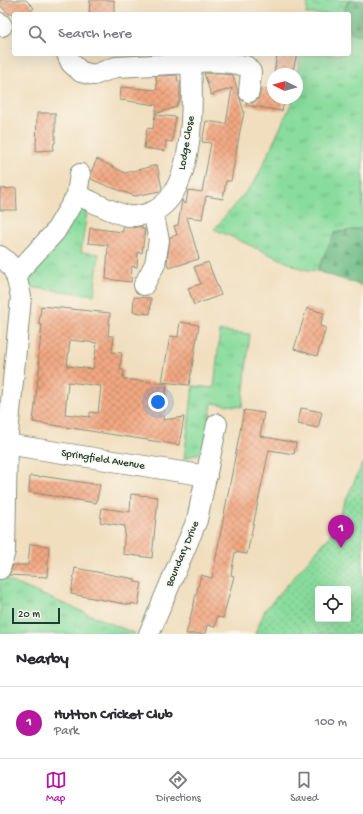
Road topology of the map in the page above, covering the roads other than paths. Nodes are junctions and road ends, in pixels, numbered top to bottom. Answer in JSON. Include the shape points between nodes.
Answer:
{"nodes":[{"id":1,"x":68,"y":56,"type":"edge"},
{"id":2,"x":191,"y":63,"type":"junction"},
{"id":3,"x":248,"y":92,"type":"dead end"},
{"id":4,"x":80,"y":174,"type":"dead end"},
{"id":5,"x":77,"y":195,"type":"junction"},
{"id":6,"x":153,"y":212,"type":"junction"},
{"id":7,"x":0,"y":256,"type":"edge"},
{"id":8,"x":16,"y":274,"type":"junction"},
{"id":9,"x":144,"y":285,"type":"dead end"},
{"id":10,"x":217,"y":424,"type":"dead end"},
{"id":11,"x":3,"y":444,"type":"edge"},
{"id":12,"x":207,"y":476,"type":"junction"},
{"id":13,"x":0,"y":569,"type":"edge"},
{"id":14,"x":149,"y":634,"type":"edge"}],
"edges":[{"from":1,"to":2,"type":"street","via":[[71,63],[81,72],[94,75],[116,67]]},
{"from":2,"to":3,"type":"street","via":[[223,62],[246,66],[250,72]]},
{"from":2,"to":6,"type":"street","name":"Lodge Close","via":[[192,117],[180,182],[174,194]]},
{"from":4,"to":5,"type":"street"},
{"from":5,"to":6,"type":"street","name":"Lodge Close","via":[[129,216]]},
{"from":5,"to":8,"type":"street","via":[[55,232]]},
{"from":6,"to":9,"type":"street","via":[[159,240],[155,264]]},
{"from":7,"to":8,"type":"street"},
{"from":8,"to":11,"type":"street","via":[[21,297]]},
{"from":10,"to":12,"type":"street","name":"Boundary Drive"},
{"from":11,"to":12,"type":"street","name":"Springfield Avenue"},
{"from":11,"to":13,"type":"street","via":[[5,551]]},
{"from":12,"to":14,"type":"street","name":"Boundary Drive","via":[[197,520]]}]}
